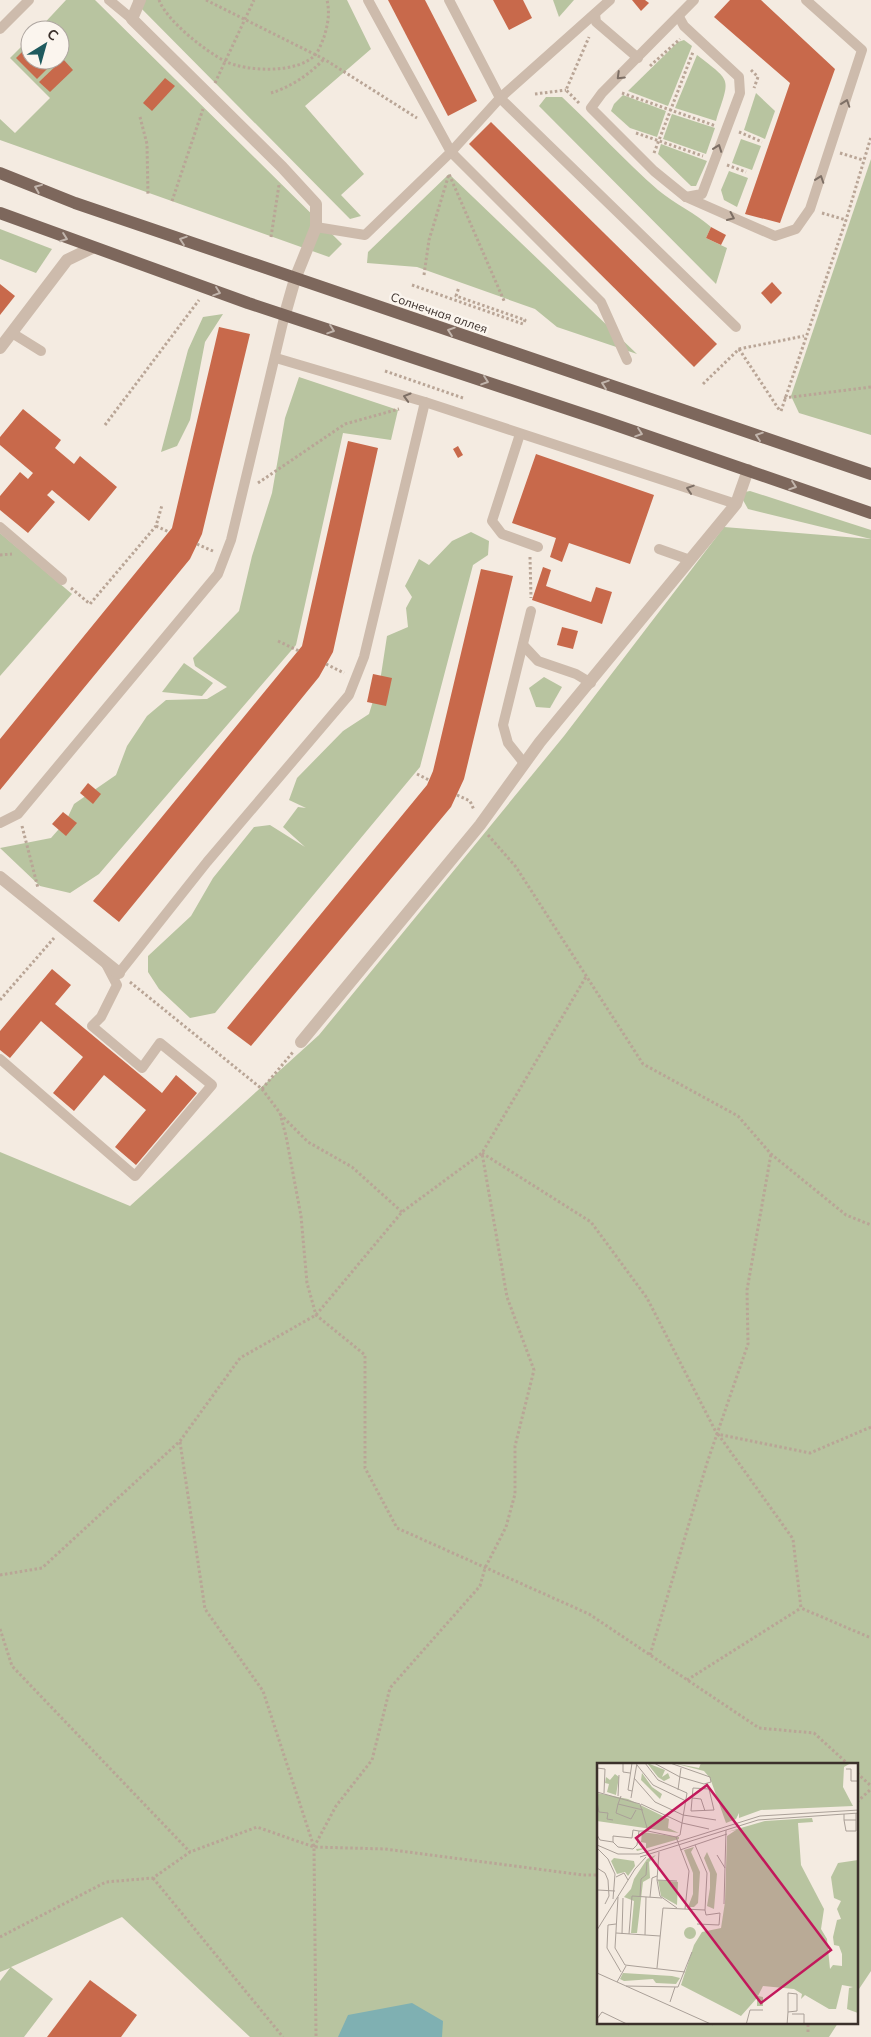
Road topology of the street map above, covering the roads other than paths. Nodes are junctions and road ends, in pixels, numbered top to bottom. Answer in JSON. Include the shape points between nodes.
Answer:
{"nodes":[{"id":1,"x":29,"y":0,"type":"edge"},
{"id":2,"x":109,"y":0,"type":"edge"},
{"id":3,"x":140,"y":0,"type":"edge"},
{"id":4,"x":368,"y":0,"type":"edge"},
{"id":5,"x":449,"y":0,"type":"edge"},
{"id":6,"x":609,"y":0,"type":"edge"},
{"id":7,"x":694,"y":0,"type":"edge"},
{"id":8,"x":806,"y":0,"type":"edge"},
{"id":9,"x":595,"y":14,"type":"junction"},
{"id":10,"x":679,"y":16,"type":"junction"},
{"id":11,"x":132,"y":19,"type":"junction"},
{"id":12,"x":0,"y":29,"type":"edge"},
{"id":13,"x":638,"y":58,"type":"junction"},
{"id":14,"x":500,"y":98,"type":"junction"},
{"id":15,"x":451,"y":152,"type":"junction"},
{"id":16,"x":0,"y":173,"type":"edge"},
{"id":17,"x":686,"y":197,"type":"junction"},
{"id":18,"x":0,"y":214,"type":"edge"},
{"id":19,"x":316,"y":227,"type":"junction"},
{"id":20,"x":92,"y":248,"type":"junction"},
{"id":21,"x":295,"y":278,"type":"junction"},
{"id":22,"x":285,"y":314,"type":"junction"},
{"id":23,"x":736,"y":326,"type":"dead end"},
{"id":24,"x":12,"y":333,"type":"junction"},
{"id":25,"x":0,"y":348,"type":"edge"},
{"id":26,"x":41,"y":351,"type":"dead end"},
{"id":27,"x":276,"y":358,"type":"junction"},
{"id":28,"x":628,"y":360,"type":"dead end"},
{"id":29,"x":425,"y":402,"type":"junction"},
{"id":30,"x":520,"y":434,"type":"junction"},
{"id":31,"x":748,"y":470,"type":"junction"},
{"id":32,"x":871,"y":474,"type":"edge"},
{"id":33,"x":736,"y":504,"type":"junction"},
{"id":34,"x":871,"y":513,"type":"edge"},
{"id":35,"x":0,"y":527,"type":"edge"},
{"id":36,"x":534,"y":546,"type":"road end"},
{"id":37,"x":659,"y":549,"type":"dead end"},
{"id":38,"x":690,"y":560,"type":"junction"},
{"id":39,"x":62,"y":580,"type":"road end"},
{"id":40,"x":532,"y":611,"type":"road end"},
{"id":41,"x":523,"y":645,"type":"junction"},
{"id":42,"x":591,"y":683,"type":"junction"},
{"id":43,"x":524,"y":763,"type":"junction"},
{"id":44,"x":0,"y":823,"type":"edge"},
{"id":45,"x":0,"y":877,"type":"edge"},
{"id":46,"x":106,"y":963,"type":"junction"},
{"id":47,"x":119,"y":973,"type":"joint"},
{"id":48,"x":301,"y":1042,"type":"road end"},
{"id":49,"x":0,"y":1059,"type":"edge"}],
"edges":[{"from":1,"to":12,"type":"lane"},
{"from":2,"to":11,"type":"lane"},
{"from":3,"to":11,"type":"street"},
{"from":4,"to":15,"type":"lane"},
{"from":5,"to":14,"type":"lane"},
{"from":6,"to":9,"type":"lane"},
{"from":7,"to":10,"type":"lane"},
{"from":17,"to":8,"type":"lane","one_way":true,"via":[[775,236],[796,229],[810,209],[862,50]]},
{"from":9,"to":13,"type":"lane","via":[[596,22]]},
{"from":9,"to":14,"type":"lane"},
{"from":10,"to":13,"type":"lane"},
{"from":17,"to":10,"type":"lane","one_way":true,"via":[[702,194],[740,93],[738,77],[684,26]]},
{"from":11,"to":19,"type":"street","via":[[316,204]]},
{"from":13,"to":17,"type":"lane","one_way":true,"via":[[602,93],[592,108],[654,171]]},
{"from":14,"to":15,"type":"lane"},
{"from":14,"to":23,"type":"lane"},
{"from":15,"to":19,"type":"lane","via":[[365,235]]},
{"from":15,"to":28,"type":"lane","via":[[601,302]]},
{"from":21,"to":16,"type":"main road","name":"Солнечная аллея","one_way":true,"via":[[75,203]]},
{"from":18,"to":20,"type":"main road","one_way":true},
{"from":19,"to":21,"type":"street"},
{"from":20,"to":22,"type":"main road","one_way":true},
{"from":20,"to":24,"type":"street","via":[[67,260]]},
{"from":21,"to":22,"type":"street"},
{"from":32,"to":21,"type":"main road","name":"Солнечная аллея","one_way":true},
{"from":22,"to":27,"type":"lane"},
{"from":22,"to":31,"type":"main road","one_way":true},
{"from":24,"to":25,"type":"street"},
{"from":24,"to":26,"type":"lane"},
{"from":29,"to":27,"type":"lane","one_way":true},
{"from":27,"to":44,"type":"lane","via":[[231,540],[218,574],[18,814]]},
{"from":29,"to":30,"type":"lane"},
{"from":29,"to":47,"type":"lane","via":[[364,657],[349,695],[219,847]]},
{"from":33,"to":30,"type":"lane","one_way":true},
{"from":30,"to":36,"type":"lane","via":[[492,521],[502,534]]},
{"from":31,"to":33,"type":"street"},
{"from":31,"to":34,"type":"main road","one_way":true},
{"from":33,"to":38,"type":"street"},
{"from":35,"to":39,"type":"lane"},
{"from":37,"to":38,"type":"lane"},
{"from":38,"to":42,"type":"street"},
{"from":40,"to":41,"type":"lane"},
{"from":41,"to":42,"type":"lane","via":[[538,661],[576,674]]},
{"from":41,"to":43,"type":"lane","via":[[504,725],[508,743]]},
{"from":42,"to":43,"type":"street"},
{"from":43,"to":48,"type":"street","via":[[480,826]]},
{"from":45,"to":46,"type":"street"},
{"from":46,"to":47,"type":"street"},
{"from":46,"to":49,"type":"lane","via":[[117,985],[101,1017],[92,1026],[142,1068],[160,1044],[212,1085],[135,1176]]}]}
